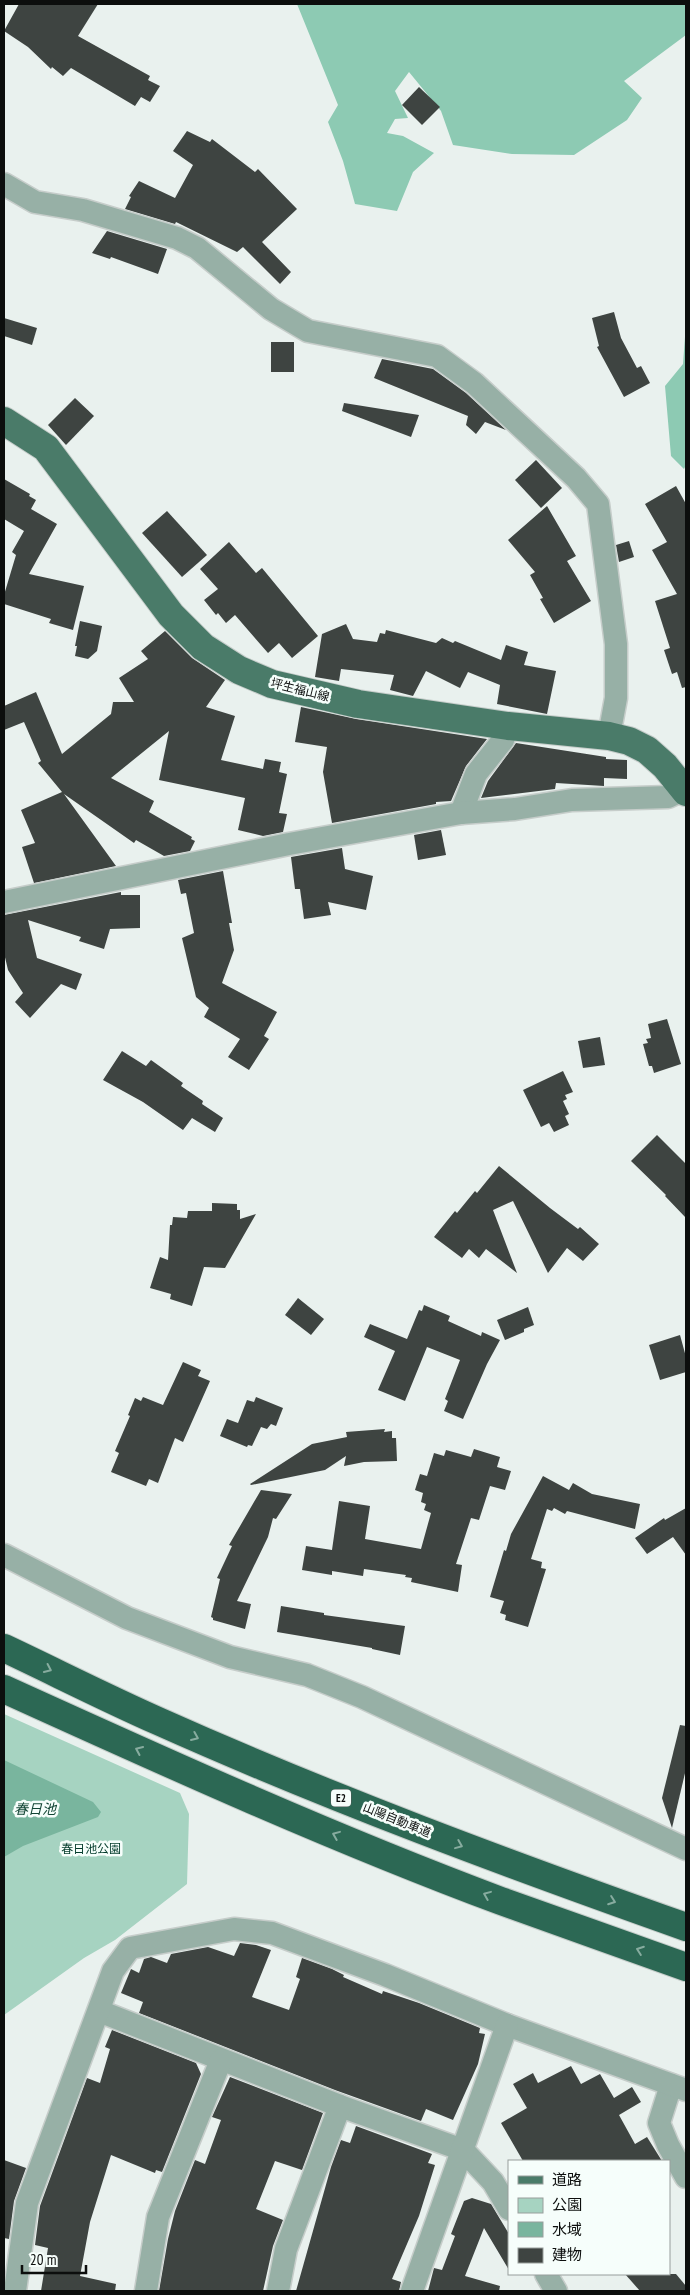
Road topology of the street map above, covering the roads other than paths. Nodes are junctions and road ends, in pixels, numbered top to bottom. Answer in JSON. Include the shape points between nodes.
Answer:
{"nodes":[{"id":1,"x":4,"y":184,"type":"edge"},
{"id":2,"x":4,"y":421,"type":"edge"},
{"id":3,"x":508,"y":726,"type":"junction"},
{"id":4,"x":609,"y":736,"type":"junction"},
{"id":5,"x":686,"y":790,"type":"edge"},
{"id":6,"x":461,"y":813,"type":"junction"},
{"id":7,"x":4,"y":902,"type":"edge"},
{"id":8,"x":4,"y":1555,"type":"edge"},
{"id":9,"x":4,"y":1648,"type":"edge"},
{"id":10,"x":4,"y":1689,"type":"edge"},
{"id":11,"x":686,"y":1849,"type":"edge"},
{"id":12,"x":686,"y":1927,"type":"edge"},
{"id":13,"x":686,"y":1967,"type":"edge"},
{"id":14,"x":99,"y":2011,"type":"junction"},
{"id":15,"x":507,"y":2025,"type":"junction"},
{"id":16,"x":221,"y":2060,"type":"junction"},
{"id":17,"x":679,"y":2088,"type":"edge"},
{"id":18,"x":340,"y":2106,"type":"junction"},
{"id":19,"x":463,"y":2150,"type":"junction"},
{"id":20,"x":686,"y":2177,"type":"edge"},
{"id":21,"x":508,"y":2207,"type":"edge"},
{"id":22,"x":547,"y":2275,"type":"edge"},
{"id":23,"x":15,"y":2291,"type":"edge"},
{"id":24,"x":146,"y":2291,"type":"edge"},
{"id":25,"x":278,"y":2291,"type":"edge"},
{"id":26,"x":412,"y":2291,"type":"edge"},
{"id":27,"x":556,"y":2291,"type":"edge"}],
"edges":[{"from":1,"to":4,"type":"street","via":[[35,202],[83,210],[177,238],[197,248],[271,309],[308,331],[437,356],[474,383],[576,478],[598,504],[616,644],[616,698]]},
{"from":2,"to":3,"type":"main road","name":"坪生福山線","via":[[46,448],[171,615],[203,647],[239,670],[272,684],[358,704]]},
{"from":3,"to":4,"type":"main road","name":"坪生福山線"},
{"from":3,"to":6,"type":"street","via":[[503,740],[476,774]]},
{"from":4,"to":5,"type":"main road","name":"坪生福山線","via":[[629,740],[647,750]]},
{"from":5,"to":6,"type":"street","via":[[668,797],[572,800]]},
{"from":6,"to":7,"type":"street"},
{"from":8,"to":11,"type":"street","via":[[127,1618],[230,1657],[308,1674],[362,1697]]},
{"from":9,"to":12,"type":"highway","name":"山陽自動車道","number":"E2","one_way":true,"via":[[157,1721],[348,1801],[512,1866]]},
{"from":13,"to":10,"type":"highway","one_way":true,"via":[[500,1900],[336,1835]]},
{"from":14,"to":15,"type":"street","via":[[114,1971],[130,1948],[234,1929],[272,1932]]},
{"from":14,"to":16,"type":"street"},
{"from":14,"to":23,"type":"street","via":[[27,2203]]},
{"from":15,"to":17,"type":"street"},
{"from":15,"to":19,"type":"street"},
{"from":16,"to":18,"type":"street"},
{"from":16,"to":24,"type":"street","via":[[158,2216]]},
{"from":17,"to":20,"type":"street","via":[[659,2123]]},
{"from":18,"to":19,"type":"street"},
{"from":18,"to":25,"type":"street","via":[[286,2249]]},
{"from":19,"to":21,"type":"street","via":[[493,2182]]},
{"from":19,"to":26,"type":"street"},
{"from":22,"to":27,"type":"street"}]}
